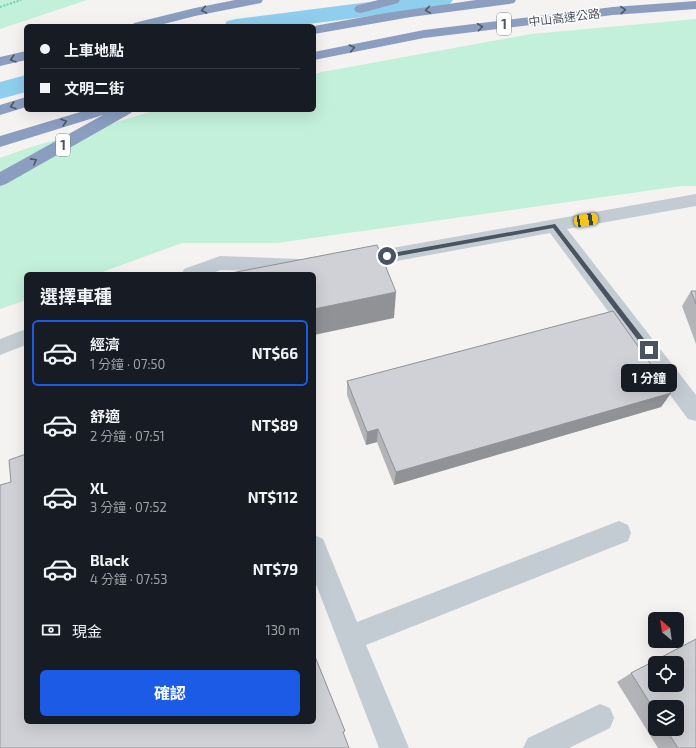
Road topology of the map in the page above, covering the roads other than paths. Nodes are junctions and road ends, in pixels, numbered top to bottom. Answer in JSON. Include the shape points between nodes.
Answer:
{"nodes":[{"id":1,"x":256,"y":0,"type":"edge"},
{"id":2,"x":393,"y":0,"type":"edge"},
{"id":3,"x":508,"y":0,"type":"edge"},
{"id":4,"x":696,"y":5,"type":"edge"},
{"id":5,"x":147,"y":24,"type":"edge"},
{"id":6,"x":313,"y":24,"type":"edge"},
{"id":7,"x":316,"y":30,"type":"edge"},
{"id":8,"x":24,"y":56,"type":"edge"},
{"id":9,"x":316,"y":56,"type":"edge"},
{"id":10,"x":0,"y":62,"type":"edge"},
{"id":11,"x":24,"y":103,"type":"edge"},
{"id":12,"x":0,"y":110,"type":"edge"},
{"id":13,"x":98,"y":112,"type":"edge"},
{"id":14,"x":121,"y":112,"type":"edge"},
{"id":15,"x":0,"y":142,"type":"edge"},
{"id":16,"x":0,"y":180,"type":"edge"},
{"id":17,"x":696,"y":200,"type":"edge"},
{"id":18,"x":555,"y":226,"type":"junction"},
{"id":19,"x":340,"y":265,"type":"edge"},
{"id":20,"x":317,"y":267,"type":"edge"},
{"id":21,"x":197,"y":272,"type":"edge"},
{"id":22,"x":24,"y":339,"type":"edge"},
{"id":23,"x":0,"y":347,"type":"edge"},
{"id":24,"x":696,"y":412,"type":"edge"},
{"id":25,"x":618,"y":533,"type":"dead end"},
{"id":26,"x":316,"y":552,"type":"edge"},
{"id":27,"x":351,"y":638,"type":"junction"},
{"id":28,"x":600,"y":718,"type":"dead end"},
{"id":29,"x":394,"y":748,"type":"edge"},
{"id":30,"x":538,"y":748,"type":"edge"}],
"edges":[{"from":1,"to":5,"type":"highway","one_way":true},
{"from":2,"to":6,"type":"highway"},
{"from":3,"to":7,"type":"highway","number":"1","one_way":true},
{"from":9,"to":4,"type":"highway","name":"中山高速公路","number":"1","one_way":true,"via":[[424,34],[613,11]]},
{"from":8,"to":10,"type":"highway","one_way":true},
{"from":11,"to":12,"type":"highway","one_way":true},
{"from":15,"to":13,"type":"highway","number":"1","one_way":true},
{"from":16,"to":14,"type":"highway","number":"1","one_way":true},
{"from":17,"to":18,"type":"lane"},
{"from":18,"to":19,"type":"lane"},
{"from":18,"to":24,"type":"lane"},
{"from":20,"to":21,"type":"lane","via":[[220,263]]},
{"from":22,"to":23,"type":"lane"},
{"from":25,"to":27,"type":"lane"},
{"from":26,"to":27,"type":"lane"},
{"from":27,"to":29,"type":"lane"},
{"from":28,"to":30,"type":"lane"}]}
